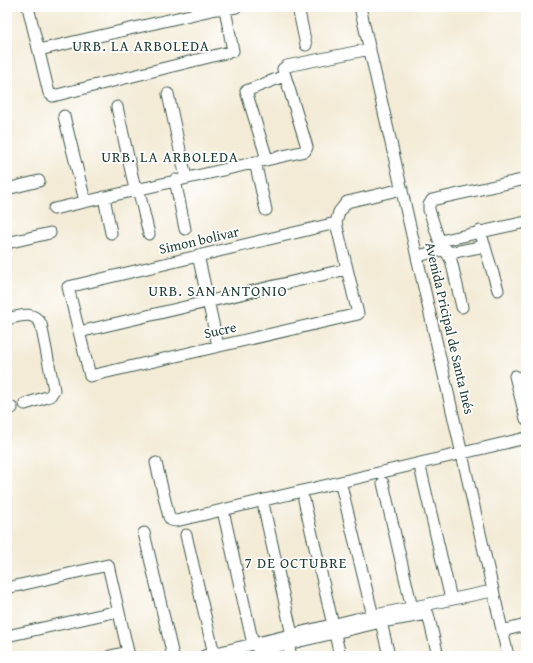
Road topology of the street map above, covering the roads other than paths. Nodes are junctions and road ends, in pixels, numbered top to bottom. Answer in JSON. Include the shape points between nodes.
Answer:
{"nodes":[{"id":1,"x":28,"y":7,"type":"edge"},
{"id":2,"x":298,"y":7,"type":"edge"},
{"id":3,"x":360,"y":7,"type":"edge"},
{"id":4,"x":231,"y":8,"type":"edge"},
{"id":5,"x":306,"y":45,"type":"dead end"},
{"id":6,"x":39,"y":50,"type":"junction"},
{"id":7,"x":370,"y":50,"type":"junction"},
{"id":8,"x":284,"y":76,"type":"junction"},
{"id":9,"x":168,"y":94,"type":"dead end"},
{"id":10,"x":117,"y":107,"type":"dead end"},
{"id":11,"x":64,"y":116,"type":"dead end"},
{"id":12,"x":267,"y":159,"type":"junction"},
{"id":13,"x":255,"y":162,"type":"junction"},
{"id":14,"x":186,"y":178,"type":"junction"},
{"id":15,"x":526,"y":179,"type":"edge"},
{"id":16,"x":175,"y":180,"type":"junction"},
{"id":17,"x":39,"y":181,"type":"dead end"},
{"id":18,"x":7,"y":188,"type":"edge"},
{"id":19,"x":137,"y":189,"type":"junction"},
{"id":20,"x":402,"y":189,"type":"junction"},
{"id":21,"x":104,"y":197,"type":"junction"},
{"id":22,"x":86,"y":201,"type":"junction"},
{"id":23,"x":54,"y":208,"type":"dead end"},
{"id":24,"x":266,"y":210,"type":"dead end"},
{"id":25,"x":526,"y":222,"type":"edge"},
{"id":26,"x":336,"y":223,"type":"junction"},
{"id":27,"x":185,"y":229,"type":"dead end"},
{"id":28,"x":480,"y":232,"type":"junction"},
{"id":29,"x":50,"y":233,"type":"dead end"},
{"id":30,"x":111,"y":233,"type":"dead end"},
{"id":31,"x":149,"y":234,"type":"dead end"},
{"id":32,"x":7,"y":243,"type":"edge"},
{"id":33,"x":485,"y":246,"type":"junction"},
{"id":34,"x":445,"y":248,"type":"junction"},
{"id":35,"x":198,"y":255,"type":"junction"},
{"id":36,"x":418,"y":256,"type":"junction"},
{"id":37,"x":347,"y":269,"type":"junction"},
{"id":38,"x":498,"y":290,"type":"dead end"},
{"id":39,"x":208,"y":301,"type":"junction"},
{"id":40,"x":462,"y":307,"type":"dead end"},
{"id":41,"x":7,"y":319,"type":"edge"},
{"id":42,"x":79,"y":332,"type":"junction"},
{"id":43,"x":218,"y":346,"type":"junction"},
{"id":44,"x":516,"y":376,"type":"dead end"},
{"id":45,"x":25,"y":404,"type":"dead end"},
{"id":46,"x":526,"y":419,"type":"edge"},
{"id":47,"x":526,"y":438,"type":"edge"},
{"id":48,"x":463,"y":454,"type":"junction"},
{"id":49,"x":156,"y":463,"type":"dead end"},
{"id":50,"x":421,"y":471,"type":"dead end"},
{"id":51,"x":382,"y":483,"type":"dead end"},
{"id":52,"x":342,"y":489,"type":"dead end"},
{"id":53,"x":304,"y":500,"type":"dead end"},
{"id":54,"x":264,"y":508,"type":"dead end"},
{"id":55,"x":224,"y":515,"type":"dead end"},
{"id":56,"x":144,"y":533,"type":"dead end"},
{"id":57,"x":186,"y":535,"type":"dead end"},
{"id":58,"x":7,"y":588,"type":"edge"},
{"id":59,"x":492,"y":591,"type":"junction"},
{"id":60,"x":450,"y":599,"type":"junction"},
{"id":61,"x":412,"y":608,"type":"junction"},
{"id":62,"x":118,"y":611,"type":"junction"},
{"id":63,"x":377,"y":619,"type":"junction"},
{"id":64,"x":526,"y":626,"type":"edge"},
{"id":65,"x":334,"y":629,"type":"junction"},
{"id":66,"x":502,"y":631,"type":"junction"},
{"id":67,"x":7,"y":636,"type":"edge"},
{"id":68,"x":290,"y":639,"type":"junction"},
{"id":69,"x":253,"y":644,"type":"junction"},
{"id":70,"x":128,"y":654,"type":"edge"},
{"id":71,"x":209,"y":655,"type":"edge"},
{"id":72,"x":110,"y":656,"type":"edge"},
{"id":73,"x":173,"y":656,"type":"edge"},
{"id":74,"x":238,"y":656,"type":"edge"},
{"id":75,"x":290,"y":656,"type":"edge"},
{"id":76,"x":340,"y":656,"type":"edge"},
{"id":77,"x":389,"y":656,"type":"edge"},
{"id":78,"x":438,"y":656,"type":"edge"},
{"id":79,"x":508,"y":656,"type":"edge"}],
"edges":[{"from":1,"to":6,"type":"street"},
{"from":2,"to":5,"type":"street"},
{"from":3,"to":7,"type":"street","name":"Avenida Pricipal de Santa Inés"},
{"from":4,"to":6,"type":"street","via":[[216,8]]},
{"from":4,"to":6,"type":"street","via":[[233,51],[53,96],[49,93]]},
{"from":7,"to":8,"type":"street","via":[[287,66],[283,69]]},
{"from":7,"to":20,"type":"street","name":"Avenida Pricipal de Santa Inés"},
{"from":8,"to":12,"type":"street","via":[[246,91]]},
{"from":8,"to":12,"type":"street","via":[[307,150]]},
{"from":9,"to":14,"type":"street"},
{"from":10,"to":19,"type":"street"},
{"from":11,"to":22,"type":"street"},
{"from":12,"to":13,"type":"street"},
{"from":13,"to":14,"type":"street"},
{"from":13,"to":24,"type":"street"},
{"from":14,"to":16,"type":"street"},
{"from":15,"to":34,"type":"street","via":[[431,201],[429,210]]},
{"from":16,"to":19,"type":"street"},
{"from":16,"to":27,"type":"street"},
{"from":17,"to":18,"type":"street"},
{"from":19,"to":21,"type":"street"},
{"from":19,"to":31,"type":"street"},
{"from":20,"to":26,"type":"street","via":[[347,202],[339,212]]},
{"from":20,"to":36,"type":"street","name":"Avenida Pricipal de Santa Inés"},
{"from":21,"to":22,"type":"street"},
{"from":21,"to":30,"type":"street"},
{"from":22,"to":23,"type":"street"},
{"from":25,"to":28,"type":"street"},
{"from":26,"to":35,"type":"street","name":"Simon bolivar"},
{"from":26,"to":37,"type":"street"},
{"from":28,"to":33,"type":"street"},
{"from":28,"to":34,"type":"street"},
{"from":29,"to":32,"type":"street"},
{"from":33,"to":34,"type":"street"},
{"from":33,"to":38,"type":"street"},
{"from":34,"to":36,"type":"street"},
{"from":34,"to":40,"type":"street"},
{"from":35,"to":39,"type":"street"},
{"from":35,"to":42,"type":"street","name":"Simon bolivar","via":[[68,287]]},
{"from":36,"to":48,"type":"street","name":"Avenida Pricipal de Santa Inés"},
{"from":37,"to":39,"type":"street"},
{"from":37,"to":43,"type":"street","name":"Sucre","via":[[358,314]]},
{"from":39,"to":42,"type":"street"},
{"from":39,"to":43,"type":"street"},
{"from":41,"to":45,"type":"street","via":[[30,314],[38,318],[41,324],[54,390],[50,396]]},
{"from":42,"to":43,"type":"street","name":"Sucre","via":[[90,376]]},
{"from":44,"to":46,"type":"street"},
{"from":47,"to":48,"type":"street"},
{"from":48,"to":49,"type":"street","via":[[176,521],[169,517]]},
{"from":48,"to":59,"type":"street","name":"Avenida Pricipal de Santa Inés"},
{"from":50,"to":60,"type":"street"},
{"from":51,"to":61,"type":"street"},
{"from":52,"to":63,"type":"street"},
{"from":53,"to":65,"type":"street"},
{"from":54,"to":68,"type":"street"},
{"from":55,"to":69,"type":"street"},
{"from":56,"to":73,"type":"street"},
{"from":57,"to":71,"type":"street"},
{"from":58,"to":62,"type":"street","via":[[108,565]]},
{"from":59,"to":60,"type":"street"},
{"from":59,"to":66,"type":"street","name":"Avenida Pricipal de Santa Inés"},
{"from":60,"to":61,"type":"street"},
{"from":61,"to":63,"type":"street"},
{"from":62,"to":67,"type":"street"},
{"from":62,"to":70,"type":"street"},
{"from":63,"to":65,"type":"street"},
{"from":63,"to":77,"type":"street"},
{"from":63,"to":78,"type":"street","via":[[428,614]]},
{"from":64,"to":66,"type":"street"},
{"from":65,"to":68,"type":"street"},
{"from":65,"to":76,"type":"street"},
{"from":66,"to":79,"type":"street","name":"Avenida Pricipal de Santa Inés"},
{"from":68,"to":69,"type":"street"},
{"from":68,"to":74,"type":"street"},
{"from":68,"to":75,"type":"street"},
{"from":69,"to":71,"type":"street"},
{"from":70,"to":72,"type":"street"}]}
